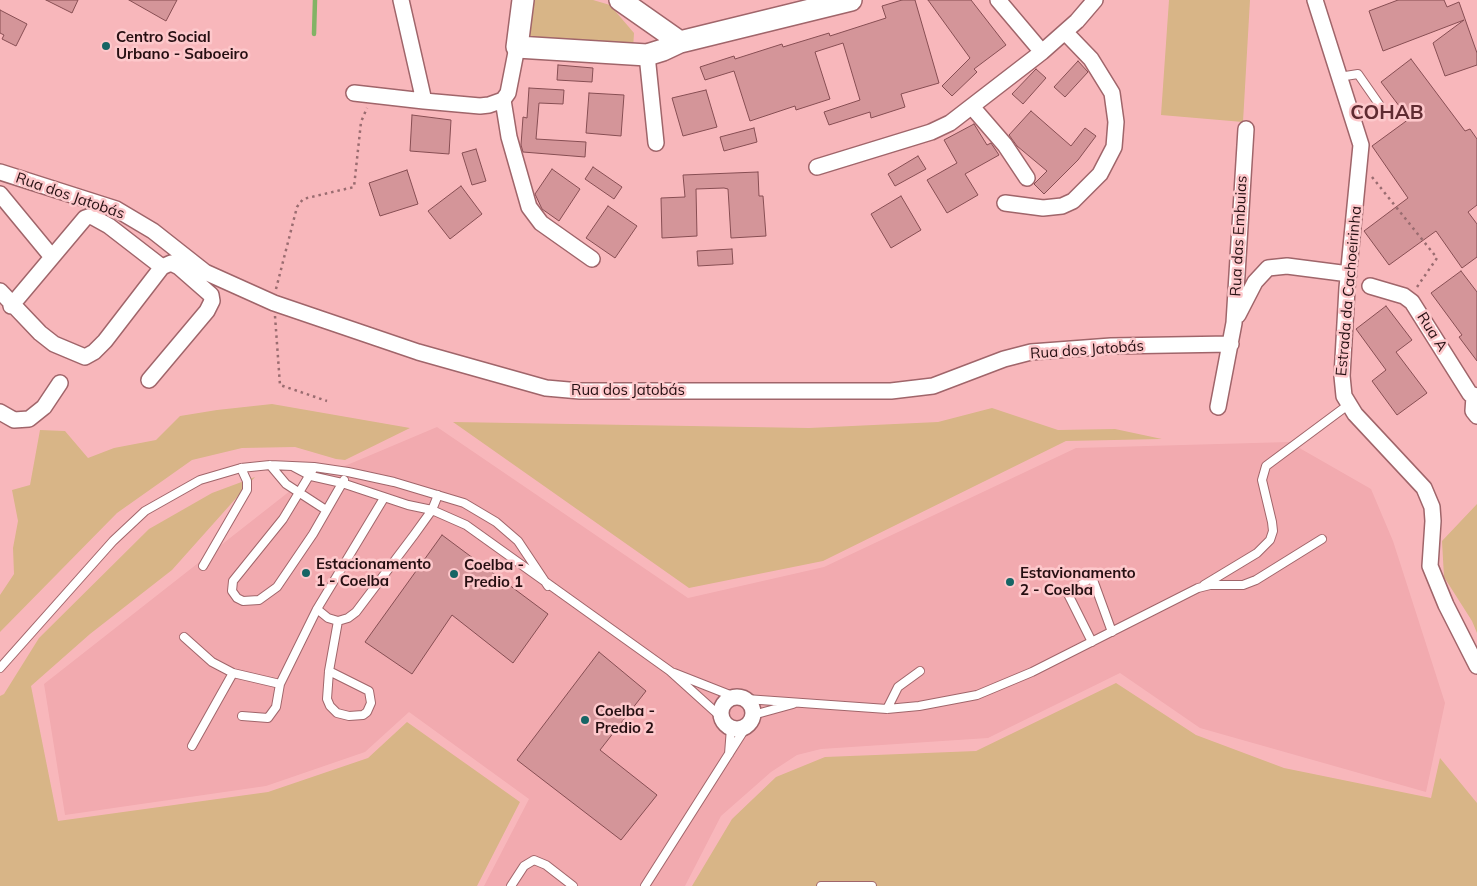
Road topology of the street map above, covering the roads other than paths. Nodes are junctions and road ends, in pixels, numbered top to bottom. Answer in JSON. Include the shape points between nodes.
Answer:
{"nodes":[{"id":1,"x":401,"y":0,"type":"edge"},
{"id":2,"x":523,"y":0,"type":"edge"},
{"id":3,"x":620,"y":0,"type":"edge"},
{"id":4,"x":851,"y":0,"type":"edge"},
{"id":5,"x":998,"y":0,"type":"edge"},
{"id":6,"x":1095,"y":0,"type":"edge"},
{"id":7,"x":1315,"y":0,"type":"edge"},
{"id":8,"x":1065,"y":32,"type":"junction"},
{"id":9,"x":680,"y":42,"type":"junction"},
{"id":10,"x":517,"y":47,"type":"junction"},
{"id":11,"x":1042,"y":52,"type":"junction"},
{"id":12,"x":647,"y":55,"type":"junction"},
{"id":13,"x":1340,"y":77,"type":"junction"},
{"id":14,"x":354,"y":92,"type":"dead end"},
{"id":15,"x":503,"y":100,"type":"junction"},
{"id":16,"x":424,"y":101,"type":"junction"},
{"id":17,"x":972,"y":108,"type":"junction"},
{"id":18,"x":1380,"y":108,"type":"dead end"},
{"id":19,"x":1246,"y":129,"type":"dead end"},
{"id":20,"x":656,"y":143,"type":"dead end"},
{"id":21,"x":817,"y":167,"type":"dead end"},
{"id":22,"x":0,"y":172,"type":"edge"},
{"id":23,"x":1027,"y":178,"type":"dead end"},
{"id":24,"x":0,"y":194,"type":"edge"},
{"id":25,"x":1005,"y":203,"type":"dead end"},
{"id":26,"x":52,"y":257,"type":"junction"},
{"id":27,"x":592,"y":258,"type":"dead end"},
{"id":28,"x":162,"y":267,"type":"junction"},
{"id":29,"x":1349,"y":274,"type":"junction"},
{"id":30,"x":1370,"y":286,"type":"dead end"},
{"id":31,"x":0,"y":291,"type":"edge"},
{"id":32,"x":11,"y":306,"type":"junction"},
{"id":33,"x":1234,"y":323,"type":"junction"},
{"id":34,"x":1231,"y":344,"type":"junction"},
{"id":35,"x":148,"y":380,"type":"dead end"},
{"id":36,"x":60,"y":383,"type":"dead end"},
{"id":37,"x":1475,"y":396,"type":"edge"},
{"id":38,"x":1348,"y":405,"type":"junction"},
{"id":39,"x":1218,"y":407,"type":"dead end"},
{"id":40,"x":0,"y":412,"type":"edge"},
{"id":41,"x":1477,"y":416,"type":"edge"},
{"id":42,"x":270,"y":465,"type":"junction"},
{"id":43,"x":292,"y":466,"type":"junction"},
{"id":44,"x":314,"y":467,"type":"junction"},
{"id":45,"x":241,"y":468,"type":"junction"},
{"id":46,"x":348,"y":472,"type":"junction"},
{"id":47,"x":311,"y":476,"type":"junction"},
{"id":48,"x":342,"y":483,"type":"junction"},
{"id":49,"x":300,"y":494,"type":"junction"},
{"id":50,"x":438,"y":495,"type":"junction"},
{"id":51,"x":384,"y":498,"type":"junction"},
{"id":52,"x":326,"y":510,"type":"junction"},
{"id":53,"x":432,"y":510,"type":"junction"},
{"id":54,"x":1322,"y":539,"type":"dead end"},
{"id":55,"x":203,"y":566,"type":"dead end"},
{"id":56,"x":548,"y":586,"type":"junction"},
{"id":57,"x":1198,"y":588,"type":"junction"},
{"id":58,"x":317,"y":608,"type":"junction"},
{"id":59,"x":338,"y":621,"type":"junction"},
{"id":60,"x":1112,"y":632,"type":"junction"},
{"id":61,"x":184,"y":637,"type":"dead end"},
{"id":62,"x":1092,"y":642,"type":"junction"},
{"id":63,"x":1477,"y":666,"type":"edge"},
{"id":64,"x":0,"y":668,"type":"edge"},
{"id":65,"x":329,"y":671,"type":"junction"},
{"id":66,"x":670,"y":671,"type":"junction"},
{"id":67,"x":920,"y":671,"type":"dead end"},
{"id":68,"x":232,"y":673,"type":"junction"},
{"id":69,"x":280,"y":684,"type":"junction"},
{"id":70,"x":740,"y":698,"type":"junction"},
{"id":71,"x":802,"y":701,"type":"junction"},
{"id":72,"x":887,"y":709,"type":"junction"},
{"id":73,"x":242,"y":716,"type":"dead end"},
{"id":74,"x":738,"y":722,"type":"junction"},
{"id":75,"x":192,"y":746,"type":"dead end"},
{"id":76,"x":729,"y":756,"type":"junction"},
{"id":77,"x":509,"y":886,"type":"edge"},
{"id":78,"x":573,"y":886,"type":"edge"},
{"id":79,"x":645,"y":886,"type":"edge"},
{"id":80,"x":821,"y":886,"type":"edge"},
{"id":81,"x":872,"y":886,"type":"edge"}],
"edges":[{"from":1,"to":16,"type":"street"},
{"from":2,"to":10,"type":"street"},
{"from":3,"to":9,"type":"street"},
{"from":4,"to":9,"type":"street"},
{"from":5,"to":11,"type":"street"},
{"from":6,"to":8,"type":"street"},
{"from":7,"to":13,"type":"street","name":"Estrada da Cachoeirinha"},
{"from":8,"to":11,"type":"street"},
{"from":8,"to":25,"type":"street","via":[[1092,59],[1112,93],[1116,122],[1114,147],[1100,174],[1074,201],[1043,208]]},
{"from":9,"to":12,"type":"street"},
{"from":10,"to":12,"type":"street"},
{"from":10,"to":15,"type":"street","via":[[508,93]]},
{"from":11,"to":17,"type":"street"},
{"from":12,"to":20,"type":"street"},
{"from":13,"to":18,"type":"lane","via":[[1358,74]]},
{"from":13,"to":29,"type":"street","name":"Estrada da Cachoeirinha","via":[[1361,146]]},
{"from":14,"to":16,"type":"street"},
{"from":15,"to":16,"type":"street","via":[[480,106]]},
{"from":15,"to":27,"type":"street","via":[[529,207],[541,223]]},
{"from":17,"to":21,"type":"street","via":[[931,132]]},
{"from":17,"to":23,"type":"street","via":[[1005,145]]},
{"from":19,"to":33,"type":"street","name":"Rua das Embuias"},
{"from":22,"to":34,"type":"street","name":"Rua dos Jatobás","via":[[116,209],[153,231],[204,272],[274,303],[470,368],[546,388],[580,391],[832,392],[915,389],[933,386],[1031,352],[1111,346]]},
{"from":24,"to":26,"type":"street"},
{"from":26,"to":28,"type":"street","via":[[85,218],[91,216]]},
{"from":26,"to":32,"type":"street"},
{"from":28,"to":32,"type":"street","via":[[105,342],[89,356],[77,355],[54,344]]},
{"from":28,"to":35,"type":"street","via":[[171,263],[179,267],[212,298],[207,311]]},
{"from":29,"to":33,"type":"street","via":[[1287,266],[1268,268],[1255,282]]},
{"from":29,"to":38,"type":"street","name":"Estrada da Cachoeirinha","via":[[1342,376]]},
{"from":30,"to":37,"type":"street","name":"Rua A","via":[[1409,300],[1419,310],[1470,394]]},
{"from":31,"to":32,"type":"street"},
{"from":33,"to":34,"type":"street","name":"Rua das Embuias"},
{"from":34,"to":39,"type":"street"},
{"from":36,"to":40,"type":"street","via":[[44,407],[29,419],[14,420]]},
{"from":37,"to":41,"type":"street","via":[[1473,412]]},
{"from":38,"to":57,"type":"lane","via":[[1266,466],[1262,480],[1273,531],[1265,547]]},
{"from":38,"to":63,"type":"street","name":"Estrada da Cachoeirinha","via":[[1424,488],[1432,507],[1430,566]]},
{"from":42,"to":43,"type":"lane"},
{"from":42,"to":45,"type":"lane"},
{"from":42,"to":49,"type":"lane","via":[[286,484]]},
{"from":43,"to":44,"type":"lane"},
{"from":43,"to":47,"type":"lane"},
{"from":44,"to":46,"type":"lane"},
{"from":44,"to":47,"type":"lane"},
{"from":45,"to":55,"type":"lane","via":[[247,480],[247,490]]},
{"from":45,"to":64,"type":"lane","via":[[200,480],[145,511],[113,541]]},
{"from":46,"to":48,"type":"lane"},
{"from":46,"to":50,"type":"lane"},
{"from":47,"to":48,"type":"lane"},
{"from":47,"to":49,"type":"lane"},
{"from":48,"to":51,"type":"lane"},
{"from":48,"to":52,"type":"lane"},
{"from":49,"to":52,"type":"lane"},
{"from":49,"to":52,"type":"lane","via":[[233,581],[232,590],[238,598],[250,601],[267,596],[308,542]]},
{"from":50,"to":53,"type":"lane"},
{"from":50,"to":56,"type":"lane","via":[[464,503],[508,532],[531,558]]},
{"from":51,"to":53,"type":"lane"},
{"from":51,"to":58,"type":"lane"},
{"from":53,"to":56,"type":"lane","via":[[466,525]]},
{"from":53,"to":59,"type":"lane","via":[[356,612]]},
{"from":54,"to":57,"type":"lane","via":[[1256,580],[1243,585]]},
{"from":56,"to":66,"type":"lane"},
{"from":57,"to":60,"type":"lane"},
{"from":58,"to":59,"type":"lane","via":[[328,618]]},
{"from":58,"to":69,"type":"lane"},
{"from":59,"to":65,"type":"lane"},
{"from":60,"to":62,"type":"lane"},
{"from":60,"to":62,"type":"lane","via":[[1092,577],[1068,594]]},
{"from":61,"to":68,"type":"lane","via":[[212,662]]},
{"from":62,"to":72,"type":"lane","via":[[977,695]]},
{"from":65,"to":65,"type":"lane","via":[[326,692],[330,706],[349,716],[367,712],[371,703],[369,691]]},
{"from":66,"to":70,"type":"lane"},
{"from":66,"to":74,"type":"lane"},
{"from":67,"to":72,"type":"lane","via":[[898,687]]},
{"from":68,"to":69,"type":"lane"},
{"from":68,"to":75,"type":"lane"},
{"from":69,"to":73,"type":"lane","via":[[276,707],[268,718]]},
{"from":70,"to":71,"type":"lane"},
{"from":70,"to":74,"type":"street","via":[[753,709]]},
{"from":70,"to":74,"type":"street","via":[[730,699],[722,706]]},
{"from":71,"to":72,"type":"lane"},
{"from":71,"to":74,"type":"lane"},
{"from":74,"to":76,"type":"lane"},
{"from":74,"to":76,"type":"lane"},
{"from":76,"to":79,"type":"lane"},
{"from":77,"to":78,"type":"lane","via":[[524,866],[534,860]]},
{"from":80,"to":81,"type":"lane"}]}
